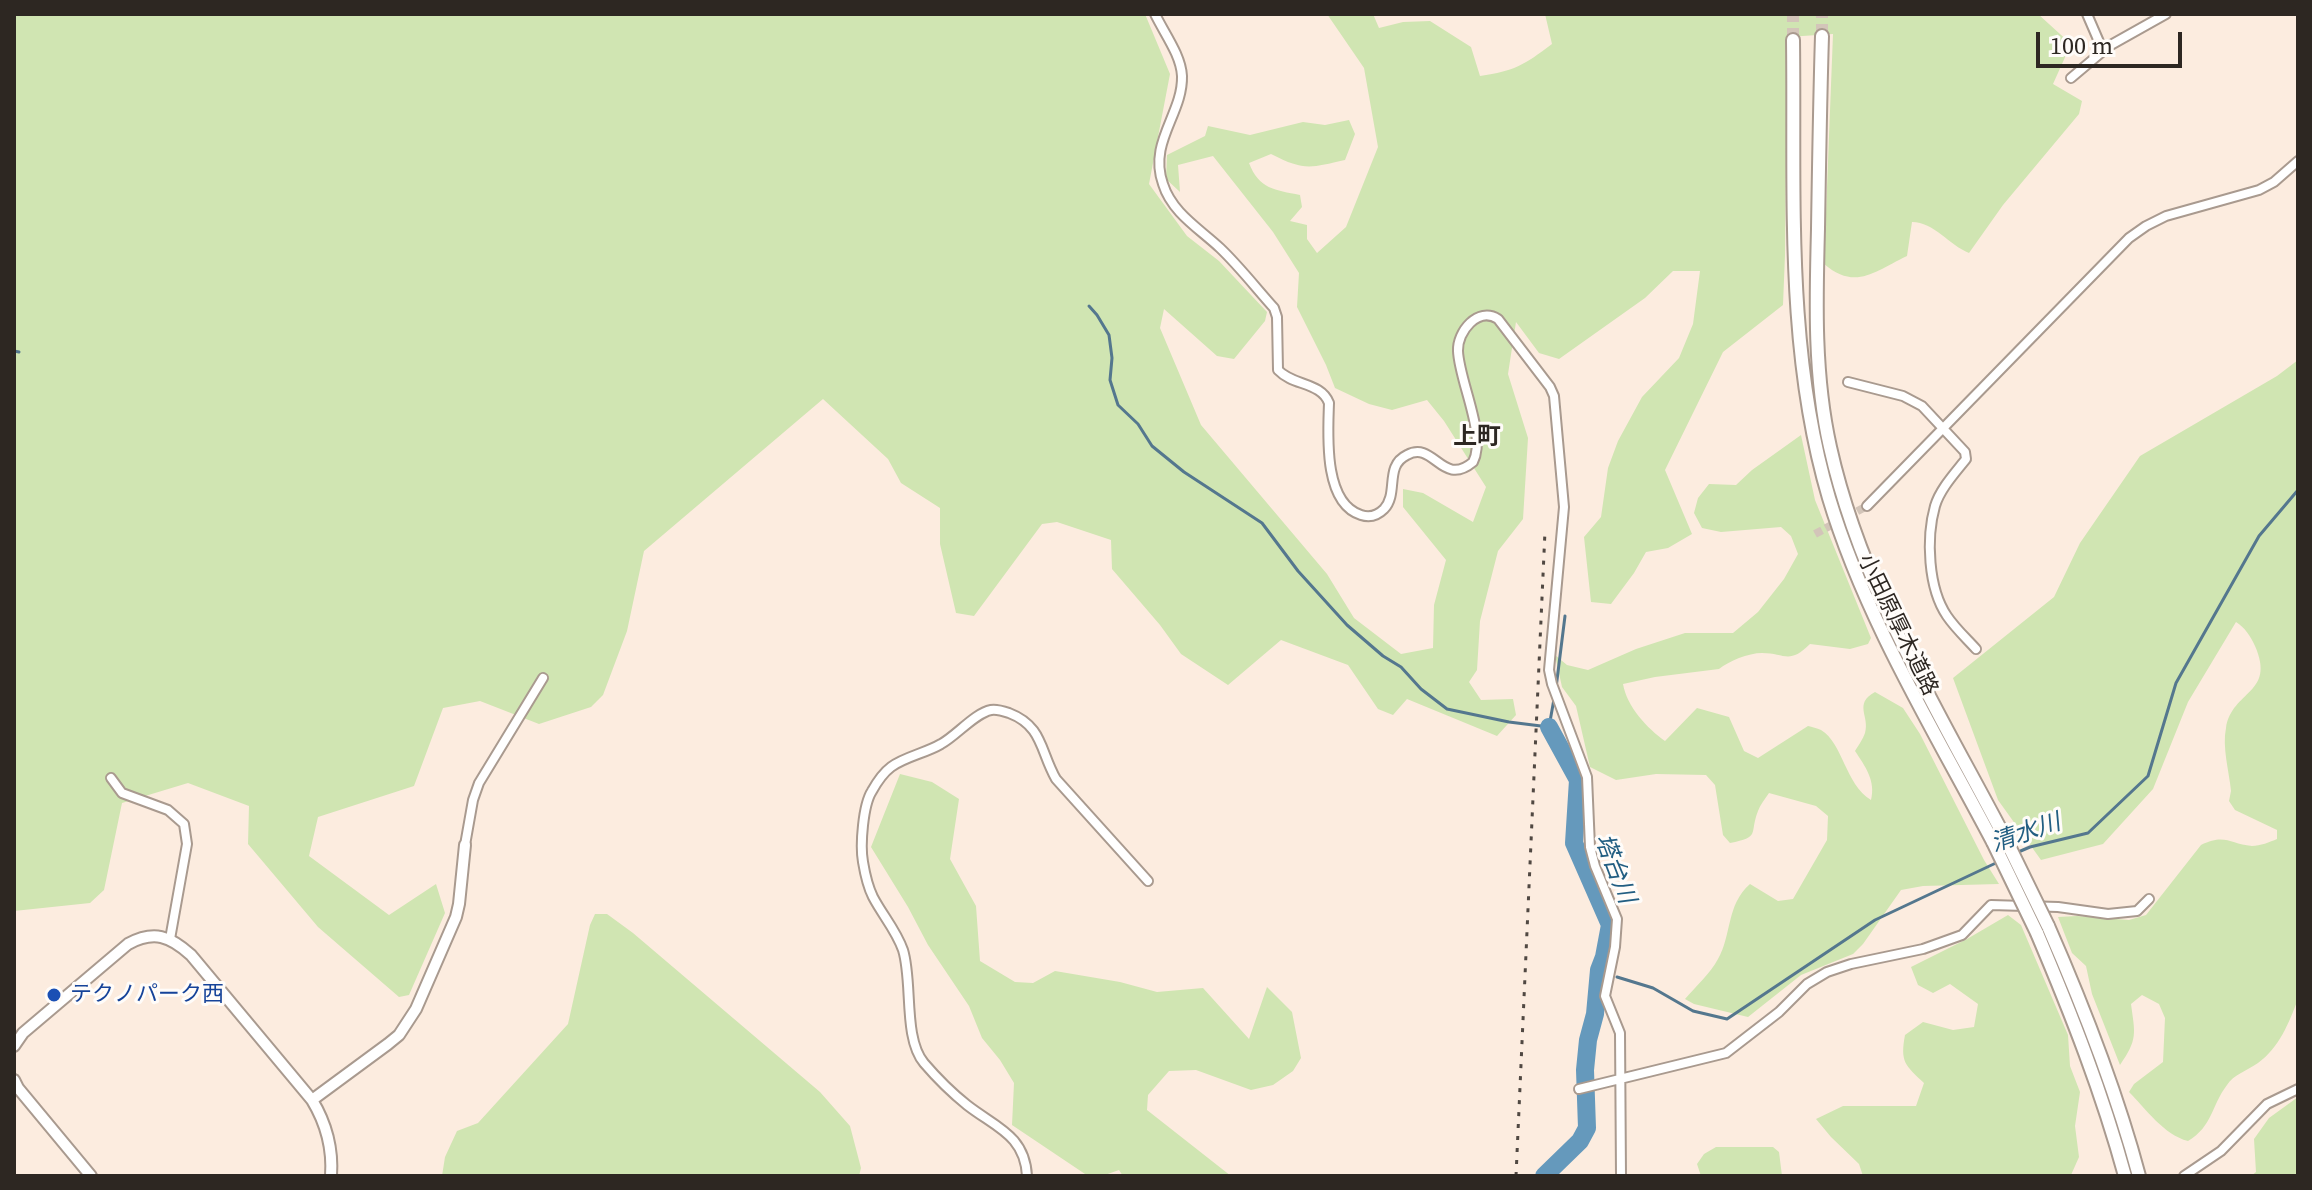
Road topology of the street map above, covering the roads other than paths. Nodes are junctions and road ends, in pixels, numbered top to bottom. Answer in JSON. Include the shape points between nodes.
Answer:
{"nodes":[{"id":1,"x":1155,"y":14,"type":"edge"},
{"id":2,"x":2087,"y":14,"type":"edge"},
{"id":3,"x":2166,"y":14,"type":"edge"},
{"id":4,"x":1822,"y":36,"type":"tunnel mouth"},
{"id":5,"x":1793,"y":40,"type":"tunnel mouth"},
{"id":6,"x":2103,"y":51,"type":"junction"},
{"id":7,"x":2071,"y":78,"type":"dead end"},
{"id":8,"x":2298,"y":161,"type":"edge"},
{"id":9,"x":1848,"y":382,"type":"dead end"},
{"id":10,"x":1944,"y":428,"type":"junction"},
{"id":11,"x":1867,"y":506,"type":"tunnel mouth"},
{"id":12,"x":1976,"y":649,"type":"dead end"},
{"id":13,"x":543,"y":678,"type":"dead end"},
{"id":14,"x":111,"y":778,"type":"dead end"},
{"id":15,"x":1999,"y":840,"type":"junction"},
{"id":16,"x":465,"y":845,"type":"joint"},
{"id":17,"x":1148,"y":881,"type":"dead end"},
{"id":18,"x":2149,"y":899,"type":"dead end"},
{"id":19,"x":2042,"y":930,"type":"junction"},
{"id":20,"x":170,"y":939,"type":"junction"},
{"id":21,"x":14,"y":1046,"type":"edge"},
{"id":22,"x":14,"y":1080,"type":"edge"},
{"id":23,"x":1619,"y":1081,"type":"junction"},
{"id":24,"x":1579,"y":1089,"type":"dead end"},
{"id":25,"x":2298,"y":1089,"type":"edge"},
{"id":26,"x":312,"y":1100,"type":"junction"},
{"id":27,"x":91,"y":1176,"type":"edge"},
{"id":28,"x":331,"y":1176,"type":"edge"},
{"id":29,"x":1027,"y":1176,"type":"edge"},
{"id":30,"x":1621,"y":1176,"type":"edge"},
{"id":31,"x":2125,"y":1176,"type":"edge"},
{"id":32,"x":2139,"y":1176,"type":"edge"},
{"id":33,"x":2184,"y":1176,"type":"edge"}],
"edges":[{"from":1,"to":23,"type":"street","via":[[1182,78],[1160,149],[1164,189],[1274,308],[1278,370],[1326,395],[1330,471],[1348,507],[1364,516],[1382,511],[1394,468],[1410,453],[1423,453],[1449,471],[1473,462],[1477,447],[1458,350],[1466,328],[1477,318],[1487,314],[1498,319],[1553,391],[1564,507],[1549,670],[1587,777],[1590,847],[1617,919],[1605,996],[1620,1033]]},
{"from":2,"to":6,"type":"street"},
{"from":3,"to":6,"type":"street"},
{"from":4,"to":15,"type":"highway","name":"小田原厚木道路","via":[[1817,320],[1829,445],[1855,535],[1883,601]]},
{"from":5,"to":15,"type":"highway","name":"小田原厚木道路","via":[[1797,281],[1804,367],[1829,499],[1897,661]]},
{"from":6,"to":7,"type":"street"},
{"from":8,"to":10,"type":"street","via":[[2259,190],[2166,216],[2129,238]]},
{"from":9,"to":10,"type":"street","via":[[1903,396]]},
{"from":10,"to":11,"type":"street"},
{"from":10,"to":12,"type":"street","via":[[1966,459],[1936,504],[1929,560],[1947,616]]},
{"from":13,"to":16,"type":"street","via":[[479,783]]},
{"from":14,"to":20,"type":"street","via":[[122,793],[168,810],[184,824],[187,844]]},
{"from":15,"to":19,"type":"highway","name":"小田原厚木道路","bridge":true},
{"from":16,"to":26,"type":"street","via":[[456,917],[408,1023]]},
{"from":17,"to":29,"type":"street","via":[[1056,779],[1034,730],[1001,710],[982,714],[943,743],[894,764],[870,794],[862,858],[873,898],[893,925],[903,951],[915,1046],[924,1063],[967,1105],[1009,1134],[1021,1151]]},
{"from":18,"to":23,"type":"street","via":[[2137,911],[2108,914],[1991,905],[1962,935],[1947,942],[1827,972],[1726,1053]]},
{"from":19,"to":31,"type":"highway","name":"小田原厚木道路"},
{"from":19,"to":32,"type":"highway","name":"小田原厚木道路","via":[[2098,1045]]},
{"from":20,"to":21,"type":"street","via":[[148,936],[128,944]]},
{"from":20,"to":26,"type":"street","via":[[191,955]]},
{"from":22,"to":27,"type":"street"},
{"from":23,"to":24,"type":"street"},
{"from":23,"to":30,"type":"street"},
{"from":25,"to":33,"type":"street","via":[[2267,1104],[2221,1151]]},
{"from":26,"to":28,"type":"street","via":[[327,1132]]}]}
